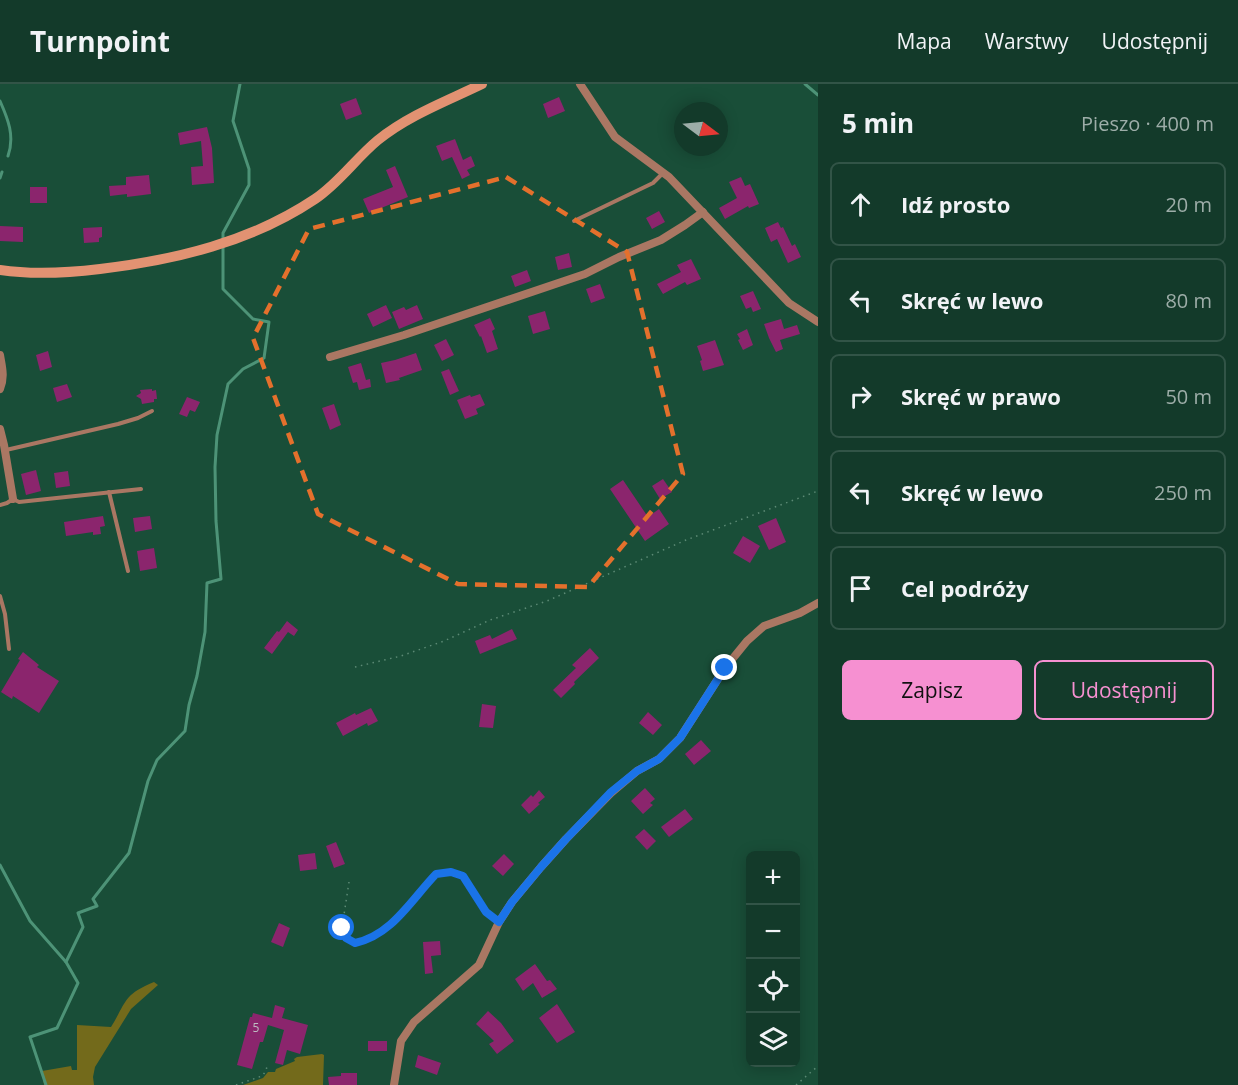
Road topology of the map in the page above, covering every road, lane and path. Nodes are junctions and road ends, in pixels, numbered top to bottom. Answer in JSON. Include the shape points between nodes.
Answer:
{"nodes":[{"id":1,"x":482,"y":84,"type":"edge"},
{"id":2,"x":580,"y":84,"type":"edge"},
{"id":3,"x":663,"y":172,"type":"junction"},
{"id":4,"x":703,"y":212,"type":"junction"},
{"id":5,"x":574,"y":221,"type":"dead end"},
{"id":6,"x":0,"y":270,"type":"edge"},
{"id":7,"x":818,"y":322,"type":"edge"},
{"id":8,"x":0,"y":355,"type":"edge"},
{"id":9,"x":330,"y":357,"type":"dead end"},
{"id":10,"x":0,"y":388,"type":"edge"},
{"id":11,"x":152,"y":411,"type":"dead end"},
{"id":12,"x":0,"y":429,"type":"edge"},
{"id":13,"x":5,"y":450,"type":"junction"},
{"id":14,"x":141,"y":489,"type":"dead end"},
{"id":15,"x":818,"y":491,"type":"edge"},
{"id":16,"x":109,"y":492,"type":"junction"},
{"id":17,"x":13,"y":499,"type":"junction"},
{"id":18,"x":0,"y":505,"type":"edge"},
{"id":19,"x":128,"y":571,"type":"dead end"},
{"id":20,"x":0,"y":596,"type":"edge"},
{"id":21,"x":818,"y":603,"type":"edge"},
{"id":22,"x":9,"y":649,"type":"dead end"},
{"id":23,"x":355,"y":667,"type":"dead end"},
{"id":24,"x":349,"y":882,"type":"dead end"},
{"id":25,"x":499,"y":922,"type":"junction"},
{"id":26,"x":267,"y":1066,"type":"dead end"},
{"id":27,"x":818,"y":1066,"type":"edge"},
{"id":28,"x":236,"y":1085,"type":"edge"},
{"id":29,"x":394,"y":1085,"type":"edge"},
{"id":30,"x":796,"y":1085,"type":"edge"}],
"edges":[{"from":1,"to":6,"type":"main road","via":[[393,128],[317,197],[261,229],[230,241],[107,268],[40,273]]},
{"from":2,"to":3,"type":"street","via":[[615,137]]},
{"from":3,"to":4,"type":"street"},
{"from":3,"to":5,"type":"lane","via":[[652,183]]},
{"from":4,"to":7,"type":"street","via":[[789,303]]},
{"from":4,"to":9,"type":"street","via":[[661,240],[585,273]]},
{"from":8,"to":10,"type":"street","via":[[4,373]]},
{"from":11,"to":13,"type":"lane","via":[[118,424]]},
{"from":12,"to":13,"type":"street"},
{"from":13,"to":17,"type":"street"},
{"from":14,"to":16,"type":"lane"},
{"from":15,"to":23,"type":"path","via":[[686,540],[444,641]]},
{"from":16,"to":17,"type":"lane","via":[[19,502]]},
{"from":16,"to":19,"type":"lane"},
{"from":17,"to":18,"type":"lane"},
{"from":20,"to":22,"type":"lane"},
{"from":21,"to":25,"type":"street","via":[[764,626],[747,641],[680,738],[659,759],[611,792],[541,867]]},
{"from":24,"to":25,"type":"path","via":[[342,928],[346,938],[355,943],[366,941],[393,923],[436,874],[451,872],[463,876],[486,912]]},
{"from":25,"to":29,"type":"street","via":[[479,965],[414,1022],[401,1041]]},
{"from":26,"to":28,"type":"path","via":[[262,1076]]},
{"from":27,"to":30,"type":"path"}]}
